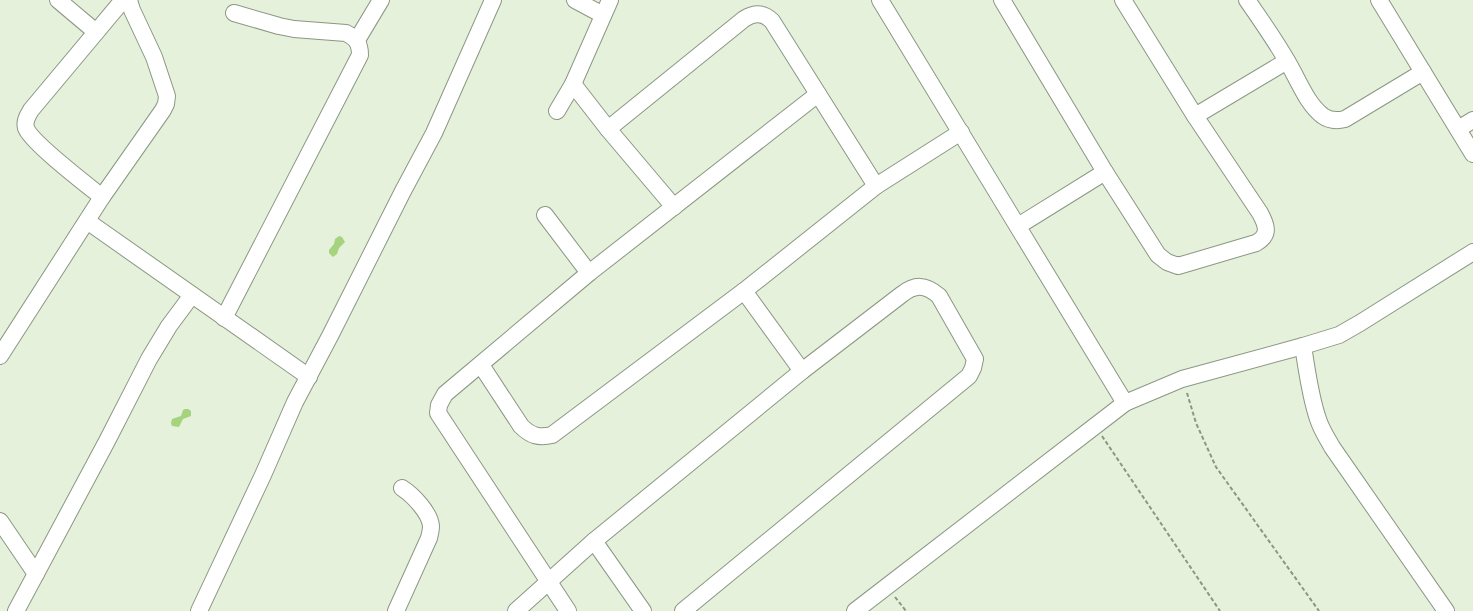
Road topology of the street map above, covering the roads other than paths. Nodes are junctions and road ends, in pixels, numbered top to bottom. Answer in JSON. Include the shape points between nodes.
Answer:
{"nodes":[{"id":1,"x":58,"y":0,"type":"edge"},
{"id":2,"x":123,"y":0,"type":"edge"},
{"id":3,"x":129,"y":0,"type":"edge"},
{"id":4,"x":382,"y":0,"type":"edge"},
{"id":5,"x":493,"y":0,"type":"edge"},
{"id":6,"x":575,"y":0,"type":"edge"},
{"id":7,"x":610,"y":0,"type":"edge"},
{"id":8,"x":880,"y":0,"type":"edge"},
{"id":9,"x":1002,"y":0,"type":"edge"},
{"id":10,"x":1123,"y":0,"type":"edge"},
{"id":11,"x":1247,"y":0,"type":"edge"},
{"id":12,"x":1379,"y":0,"type":"edge"},
{"id":13,"x":234,"y":13,"type":"dead end"},
{"id":14,"x":603,"y":15,"type":"junction"},
{"id":15,"x":96,"y":32,"type":"junction"},
{"id":16,"x":357,"y":40,"type":"junction"},
{"id":17,"x":1287,"y":61,"type":"junction"},
{"id":18,"x":1423,"y":72,"type":"junction"},
{"id":19,"x":573,"y":84,"type":"junction"},
{"id":20,"x":818,"y":94,"type":"junction"},
{"id":21,"x":557,"y":111,"type":"dead end"},
{"id":22,"x":1195,"y":116,"type":"junction"},
{"id":23,"x":1473,"y":120,"type":"edge"},
{"id":24,"x":608,"y":128,"type":"junction"},
{"id":25,"x":1458,"y":129,"type":"junction"},
{"id":26,"x":961,"y":132,"type":"junction"},
{"id":27,"x":1473,"y":154,"type":"edge"},
{"id":28,"x":1105,"y":172,"type":"junction"},
{"id":29,"x":876,"y":186,"type":"junction"},
{"id":30,"x":102,"y":197,"type":"junction"},
{"id":31,"x":674,"y":207,"type":"junction"},
{"id":32,"x":545,"y":215,"type":"dead end"},
{"id":33,"x":87,"y":221,"type":"junction"},
{"id":34,"x":1018,"y":226,"type":"junction"},
{"id":35,"x":1473,"y":252,"type":"edge"},
{"id":36,"x":589,"y":273,"type":"junction"},
{"id":37,"x":744,"y":291,"type":"junction"},
{"id":38,"x":192,"y":295,"type":"junction"},
{"id":39,"x":224,"y":318,"type":"junction"},
{"id":40,"x":1303,"y":346,"type":"junction"},
{"id":41,"x":0,"y":356,"type":"edge"},
{"id":42,"x":481,"y":365,"type":"junction"},
{"id":43,"x":802,"y":371,"type":"junction"},
{"id":44,"x":309,"y":376,"type":"junction"},
{"id":45,"x":1125,"y":403,"type":"junction"},
{"id":46,"x":402,"y":488,"type":"dead end"},
{"id":47,"x":0,"y":521,"type":"edge"},
{"id":48,"x":594,"y":541,"type":"junction"},
{"id":49,"x":36,"y":574,"type":"junction"},
{"id":50,"x":549,"y":581,"type":"junction"},
{"id":51,"x":16,"y":611,"type":"edge"},
{"id":52,"x":199,"y":611,"type":"edge"},
{"id":53,"x":396,"y":611,"type":"edge"},
{"id":54,"x":516,"y":611,"type":"edge"},
{"id":55,"x":568,"y":611,"type":"edge"},
{"id":56,"x":643,"y":611,"type":"edge"},
{"id":57,"x":683,"y":611,"type":"edge"},
{"id":58,"x":855,"y":611,"type":"edge"},
{"id":59,"x":1446,"y":611,"type":"edge"}],
"edges":[{"from":1,"to":15,"type":"street"},
{"from":2,"to":15,"type":"street"},
{"from":3,"to":30,"type":"street","via":[[154,57],[167,96],[166,104]]},
{"from":4,"to":16,"type":"street"},
{"from":5,"to":44,"type":"street","via":[[434,133]]},
{"from":6,"to":14,"type":"street"},
{"from":7,"to":14,"type":"street"},
{"from":8,"to":26,"type":"street"},
{"from":9,"to":28,"type":"street"},
{"from":10,"to":22,"type":"street"},
{"from":11,"to":17,"type":"street"},
{"from":12,"to":18,"type":"street"},
{"from":13,"to":16,"type":"street","via":[[294,29],[346,34]]},
{"from":14,"to":19,"type":"street"},
{"from":15,"to":30,"type":"street","via":[[32,110],[26,125],[36,142]]},
{"from":16,"to":39,"type":"street","via":[[358,60]]},
{"from":17,"to":18,"type":"street","via":[[1314,107],[1326,118],[1338,121]]},
{"from":17,"to":22,"type":"street"},
{"from":18,"to":25,"type":"street"},
{"from":19,"to":21,"type":"street"},
{"from":19,"to":24,"type":"street"},
{"from":20,"to":24,"type":"street","via":[[772,21],[768,16],[756,14],[744,19]]},
{"from":20,"to":29,"type":"street"},
{"from":20,"to":31,"type":"street"},
{"from":22,"to":28,"type":"street","via":[[1260,213],[1266,233],[1256,244],[1184,265],[1171,264],[1154,250]]},
{"from":23,"to":25,"type":"street"},
{"from":24,"to":31,"type":"street"},
{"from":25,"to":27,"type":"street"},
{"from":26,"to":29,"type":"street"},
{"from":26,"to":34,"type":"street"},
{"from":28,"to":34,"type":"street"},
{"from":29,"to":37,"type":"street"},
{"from":30,"to":33,"type":"street"},
{"from":31,"to":36,"type":"street"},
{"from":32,"to":36,"type":"street"},
{"from":33,"to":38,"type":"street"},
{"from":33,"to":41,"type":"street"},
{"from":34,"to":45,"type":"street"},
{"from":35,"to":40,"type":"street","via":[[1352,328]]},
{"from":36,"to":42,"type":"street"},
{"from":37,"to":42,"type":"street","via":[[552,435],[537,437],[525,431]]},
{"from":37,"to":43,"type":"street"},
{"from":38,"to":39,"type":"street"},
{"from":38,"to":49,"type":"street","via":[[149,359]]},
{"from":39,"to":44,"type":"street"},
{"from":40,"to":45,"type":"street","via":[[1182,379]]},
{"from":40,"to":59,"type":"street","via":[[1323,431]]},
{"from":42,"to":50,"type":"street","via":[[445,394],[438,412]]},
{"from":43,"to":48,"type":"street"},
{"from":43,"to":57,"type":"street","via":[[901,294],[918,287],[933,290],[939,296],[975,359],[969,376]]},
{"from":44,"to":52,"type":"street"},
{"from":45,"to":58,"type":"street"},
{"from":46,"to":53,"type":"street","via":[[419,503],[431,526],[429,538]]},
{"from":47,"to":49,"type":"street"},
{"from":48,"to":50,"type":"street"},
{"from":48,"to":56,"type":"street"},
{"from":49,"to":51,"type":"street"},
{"from":50,"to":54,"type":"street"},
{"from":50,"to":55,"type":"street"}]}
